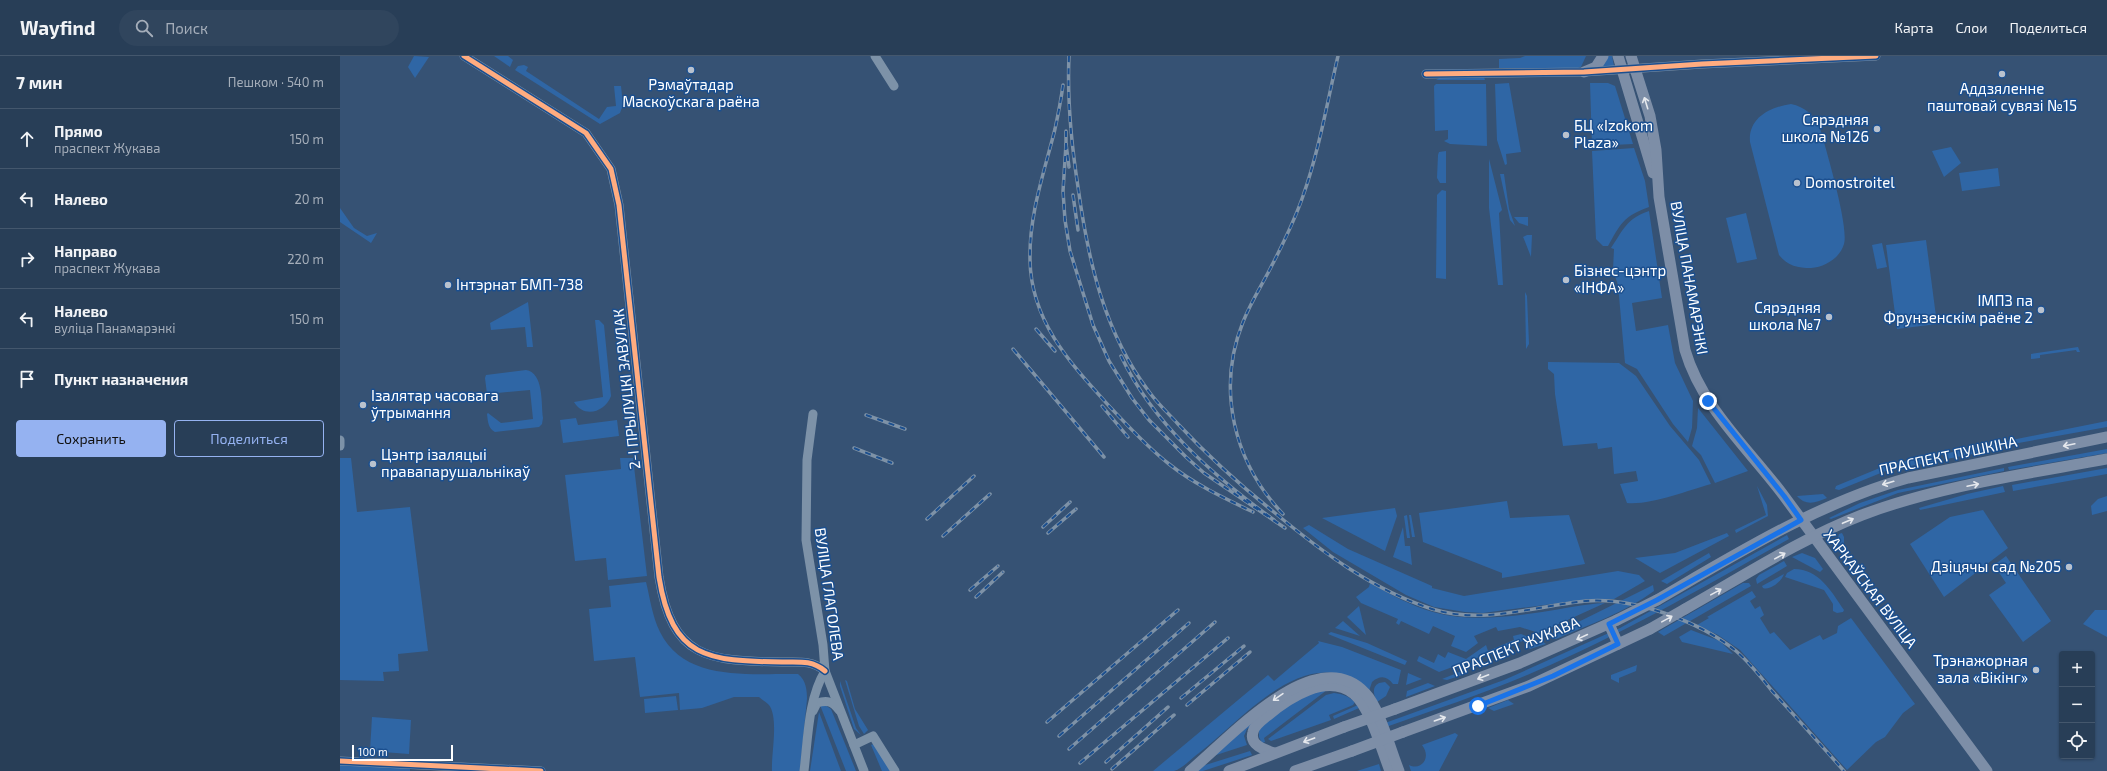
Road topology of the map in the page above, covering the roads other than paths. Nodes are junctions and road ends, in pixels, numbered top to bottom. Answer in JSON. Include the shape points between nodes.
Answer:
{"nodes":[{"id":1,"x":464,"y":56,"type":"edge"},
{"id":2,"x":875,"y":56,"type":"edge"},
{"id":3,"x":1603,"y":56,"type":"edge"},
{"id":4,"x":1618,"y":56,"type":"edge"},
{"id":5,"x":1631,"y":56,"type":"edge"},
{"id":6,"x":1876,"y":56,"type":"edge"},
{"id":7,"x":1635,"y":69,"type":"junction"},
{"id":8,"x":1622,"y":71,"type":"junction"},
{"id":9,"x":1584,"y":72,"type":"junction"},
{"id":10,"x":1426,"y":74,"type":"dead end"},
{"id":11,"x":894,"y":86,"type":"dead end"},
{"id":12,"x":1659,"y":196,"type":"junction"},
{"id":13,"x":814,"y":414,"type":"dead end"},
{"id":14,"x":2107,"y":437,"type":"edge"},
{"id":15,"x":340,"y":440,"type":"edge"},
{"id":16,"x":340,"y":446,"type":"edge"},
{"id":17,"x":2107,"y":459,"type":"edge"},
{"id":18,"x":1801,"y":520,"type":"junction"},
{"id":19,"x":1813,"y":538,"type":"junction"},
{"id":20,"x":1613,"y":622,"type":"junction"},
{"id":21,"x":1618,"y":644,"type":"junction"},
{"id":22,"x":826,"y":671,"type":"junction"},
{"id":23,"x":841,"y":712,"type":"junction"},
{"id":24,"x":812,"y":713,"type":"junction"},
{"id":25,"x":854,"y":745,"type":"junction"},
{"id":26,"x":1274,"y":753,"type":"junction"},
{"id":27,"x":340,"y":761,"type":"edge"},
{"id":28,"x":413,"y":768,"type":"edge"},
{"id":29,"x":541,"y":771,"type":"edge"},
{"id":30,"x":804,"y":771,"type":"edge"},
{"id":31,"x":864,"y":771,"type":"edge"},
{"id":32,"x":895,"y":771,"type":"edge"},
{"id":33,"x":1190,"y":771,"type":"edge"},
{"id":34,"x":1229,"y":771,"type":"edge"},
{"id":35,"x":1295,"y":771,"type":"edge"},
{"id":36,"x":1390,"y":771,"type":"edge"},
{"id":37,"x":1399,"y":771,"type":"edge"},
{"id":38,"x":1987,"y":771,"type":"edge"}],
"edges":[{"from":1,"to":22,"type":"street","name":"2-І ПРЫЛУЦКІ ЗАВУЛАК","via":[[586,133],[611,169],[619,205],[659,577],[663,601],[672,624],[687,642],[698,651],[711,656],[736,662],[811,662]]},
{"from":2,"to":11,"type":"street"},
{"from":3,"to":9,"type":"main road","via":[[1596,67]]},
{"from":4,"to":8,"type":"main road","name":"ВУЛІЦА ПАНАМАРЭНКІ"},
{"from":5,"to":7,"type":"main road","name":"ВУЛІЦА ПАНАМАРЭНКІ"},
{"from":6,"to":7,"type":"street"},
{"from":7,"to":8,"type":"street"},
{"from":12,"to":7,"type":"main road","name":"ВУЛІЦА ПАНАМАРЭНКІ","one_way":true,"via":[[1656,150],[1650,116]]},
{"from":8,"to":9,"type":"street"},
{"from":8,"to":12,"type":"main road","name":"ВУЛІЦА ПАНАМАРЭНКІ"},
{"from":9,"to":10,"type":"street"},
{"from":12,"to":18,"type":"main road","name":"ВУЛІЦА ПАНАМАРЭНКІ","via":[[1691,372],[1708,401]]},
{"from":13,"to":22,"type":"street","name":"ВУЛІЦА ГЛАГОЛЕВА","via":[[807,460],[806,540]]},
{"from":14,"to":18,"type":"main road","name":"ПРАСПЕКТ ПУШКІНА","one_way":true,"via":[[1877,486]]},
{"from":15,"to":16,"type":"street"},
{"from":19,"to":17,"type":"main road","one_way":true,"via":[[1863,515],[1927,496],[2008,477]]},
{"from":18,"to":19,"type":"main road","name":"ХАРКАЎСКАЯ ВУЛІЦА"},
{"from":18,"to":20,"type":"main road","name":"ПРАСПЕКТ ЖУКАВА","bridge":true},
{"from":21,"to":19,"type":"main road","one_way":true,"bridge":true,"via":[[1650,629]]},
{"from":19,"to":38,"type":"main road","name":"ХАРКАЎСКАЯ ВУЛІЦА"},
{"from":20,"to":21,"type":"main road"},
{"from":20,"to":26,"type":"main road","name":"ПРАСПЕКТ ЖУКАВА","one_way":true,"bridge":true,"via":[[1520,664]]},
{"from":35,"to":21,"type":"main road","one_way":true,"bridge":true,"via":[[1529,686]]},
{"from":22,"to":23,"type":"street","name":"ВУЛІЦА ГЛАГОЛЕВА"},
{"from":22,"to":24,"type":"street","via":[[819,682]]},
{"from":23,"to":24,"type":"street","via":[[835,705],[825,701],[817,703]]},
{"from":23,"to":25,"type":"street","name":"ВУЛІЦА ГЛАГОЛЕВА"},
{"from":24,"to":30,"type":"street"},
{"from":25,"to":31,"type":"street","name":"ВУЛІЦА ГЛАГОЛЕВА"},
{"from":25,"to":32,"type":"street","via":[[872,736]]},
{"from":26,"to":34,"type":"main road","name":"ПРАСПЕКТ ЖУКАВА"},
{"from":26,"to":36,"type":"main road","via":[[1254,743],[1252,736],[1255,727],[1296,695],[1319,687],[1337,686],[1354,694],[1364,706]]},
{"from":27,"to":28,"type":"street"},
{"from":28,"to":29,"type":"street"},
{"from":37,"to":33,"type":"main road","one_way":true,"via":[[1373,704],[1365,693],[1353,683],[1323,678],[1309,681],[1280,694]]}]}
